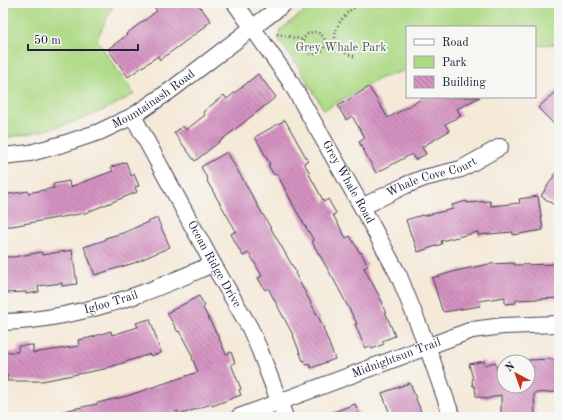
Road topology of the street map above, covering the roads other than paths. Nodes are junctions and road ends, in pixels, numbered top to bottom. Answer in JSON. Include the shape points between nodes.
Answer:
{"nodes":[{"id":1,"x":235,"y":3,"type":"edge"},
{"id":2,"x":285,"y":3,"type":"edge"},
{"id":3,"x":252,"y":28,"type":"junction"},
{"id":4,"x":133,"y":116,"type":"junction"},
{"id":5,"x":500,"y":147,"type":"dead end"},
{"id":6,"x":3,"y":156,"type":"edge"},
{"id":7,"x":362,"y":207,"type":"junction"},
{"id":8,"x":213,"y":264,"type":"junction"},
{"id":9,"x":3,"y":322,"type":"edge"},
{"id":10,"x":559,"y":324,"type":"edge"},
{"id":11,"x":427,"y":346,"type":"junction"},
{"id":12,"x":280,"y":402,"type":"junction"},
{"id":13,"x":239,"y":417,"type":"edge"},
{"id":14,"x":285,"y":417,"type":"edge"},
{"id":15,"x":452,"y":417,"type":"edge"}],
"edges":[{"from":1,"to":3,"type":"street","name":"Grey Whale Road"},
{"from":2,"to":3,"type":"street","name":"Mountainash Road"},
{"from":3,"to":4,"type":"street","name":"Mountainash Road"},
{"from":3,"to":7,"type":"street","name":"Grey Whale Road","via":[[290,81]]},
{"from":4,"to":6,"type":"street","name":"Mountainash Road","via":[[99,132],[63,144],[30,153]]},
{"from":4,"to":8,"type":"street","name":"Ocean Ridge Drive"},
{"from":5,"to":7,"type":"street","name":"Whale Cove Court","via":[[462,169],[424,178]]},
{"from":7,"to":11,"type":"street","name":"Grey Whale Road","via":[[399,276]]},
{"from":8,"to":9,"type":"street","name":"Igloo Trail","via":[[111,303],[58,316]]},
{"from":8,"to":12,"type":"street","name":"Ocean Ridge Drive","via":[[250,328]]},
{"from":10,"to":11,"type":"street","name":"Midnightsun Trail","via":[[488,327]]},
{"from":11,"to":12,"type":"street","name":"Midnightsun Trail"},
{"from":11,"to":15,"type":"street","name":"Grey Whale Road"},
{"from":12,"to":13,"type":"street","name":"Midnightsun Trail"},
{"from":12,"to":14,"type":"street","name":"Ocean Ridge Drive"}]}
